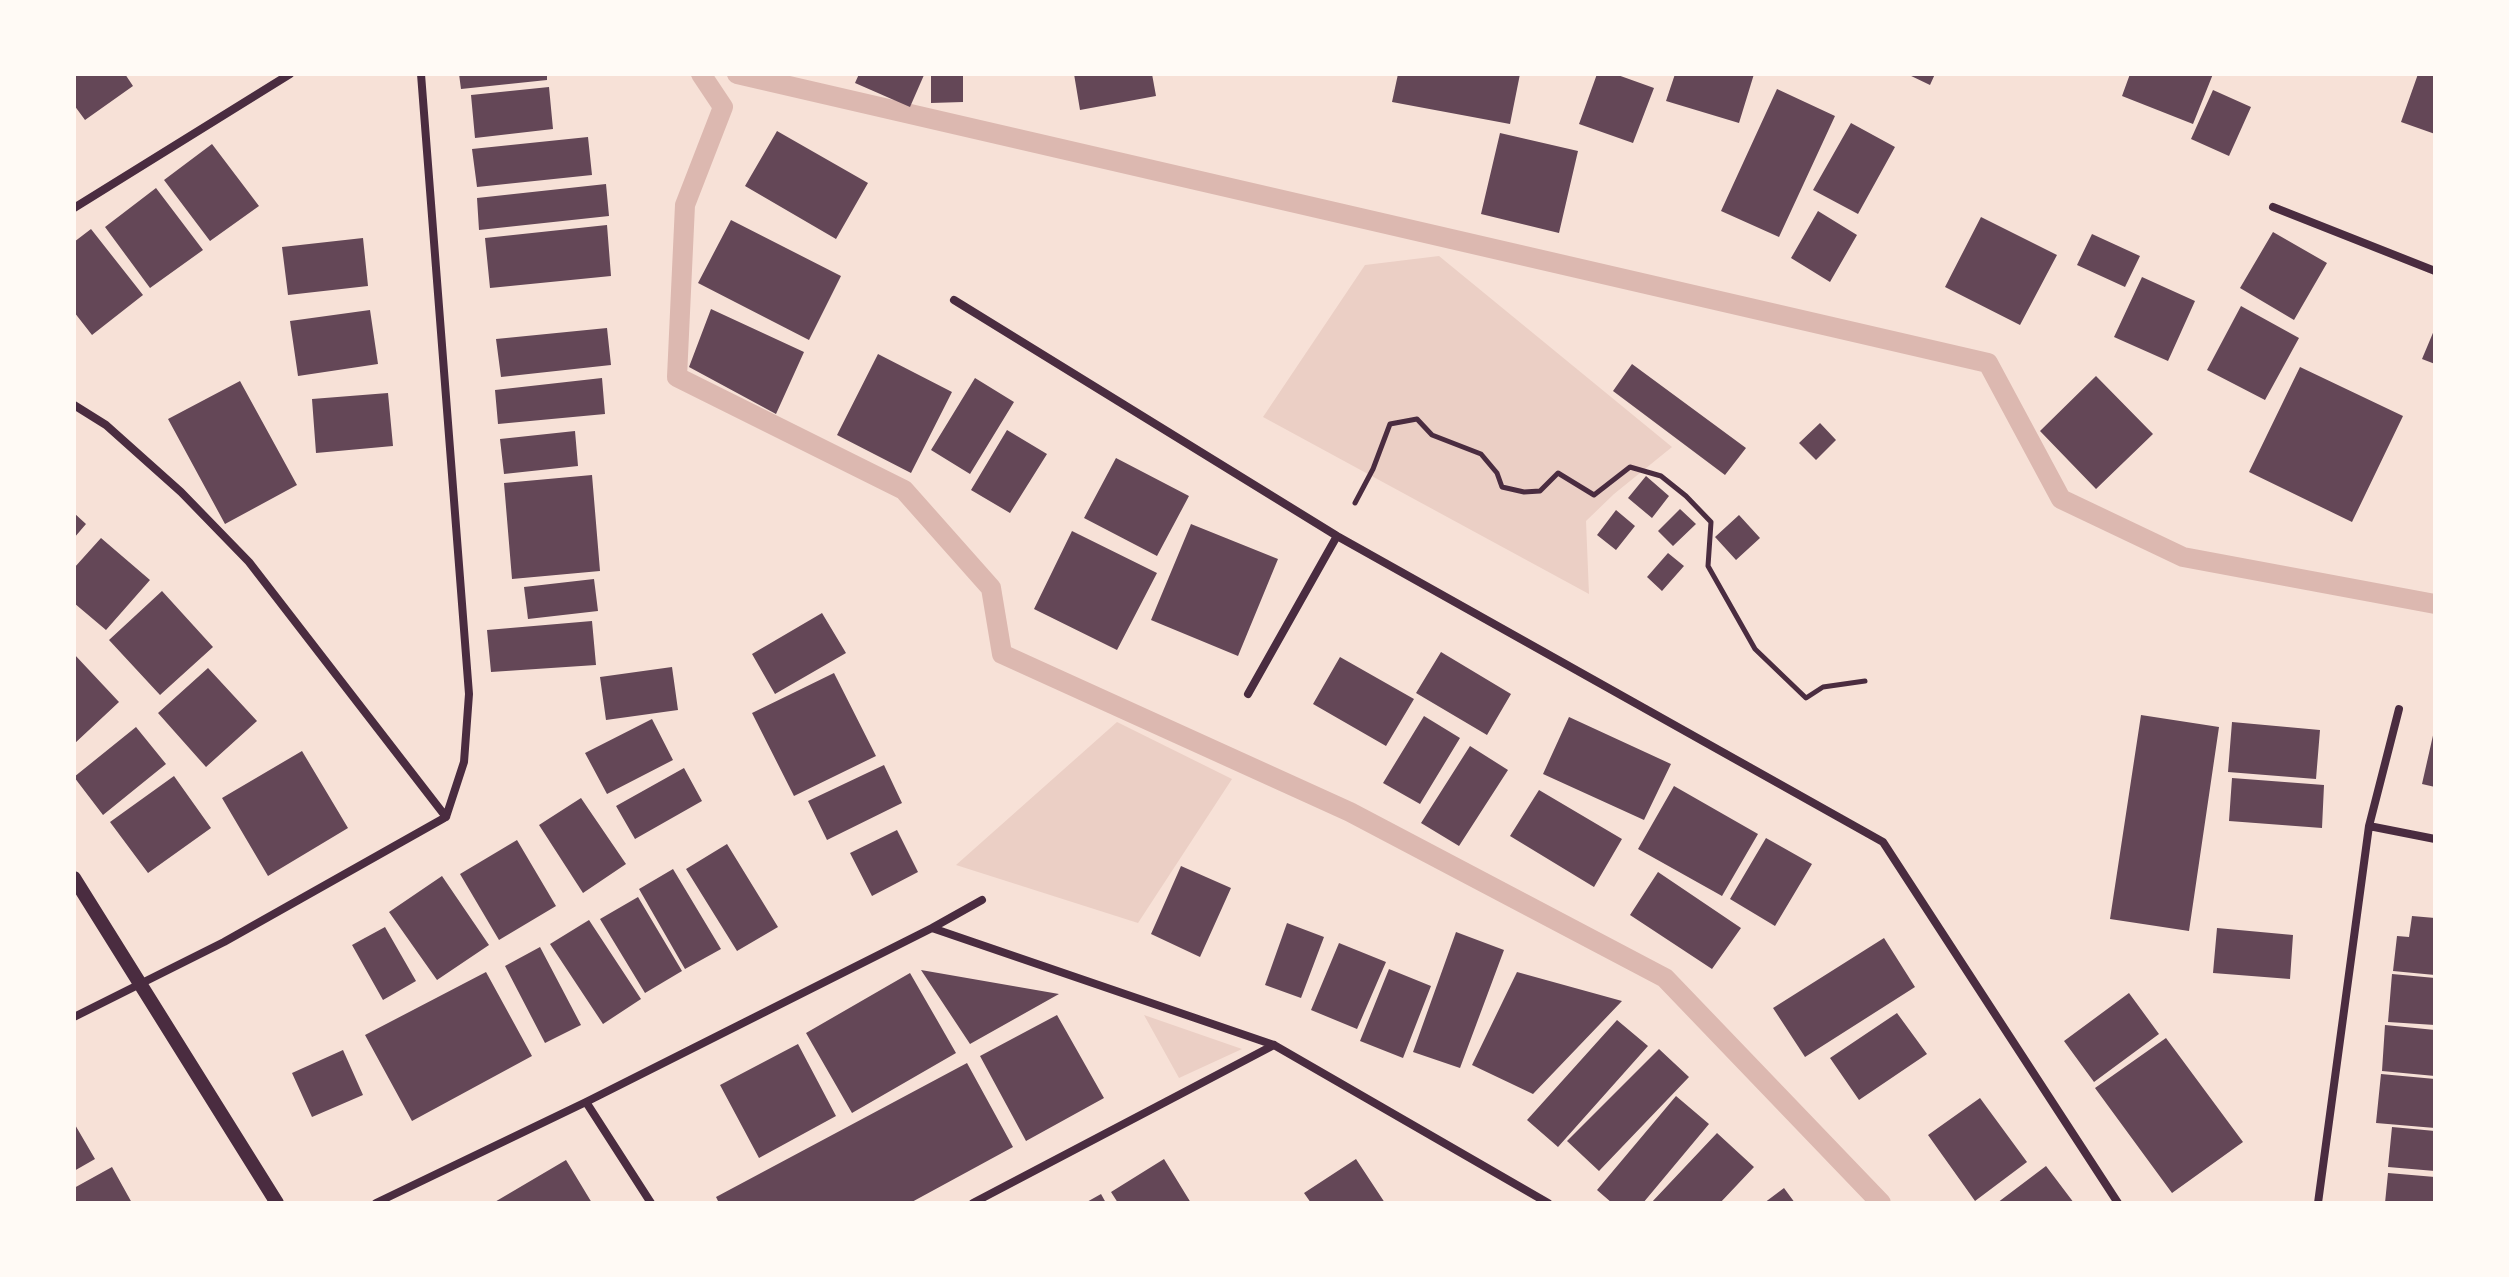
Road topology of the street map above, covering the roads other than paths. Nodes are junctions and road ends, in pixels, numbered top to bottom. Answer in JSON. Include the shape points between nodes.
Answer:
{"nodes":[{"id":1,"x":290,"y":74,"type":"edge"},
{"id":2,"x":421,"y":74,"type":"edge"},
{"id":3,"x":2273,"y":207,"type":"dead end"},
{"id":4,"x":74,"y":208,"type":"edge"},
{"id":5,"x":2435,"y":271,"type":"edge"},
{"id":6,"x":954,"y":300,"type":"dead end"},
{"id":7,"x":74,"y":405,"type":"edge"},
{"id":8,"x":1337,"y":536,"type":"junction"},
{"id":9,"x":1248,"y":694,"type":"dead end"},
{"id":10,"x":2399,"y":709,"type":"dead end"},
{"id":11,"x":446,"y":817,"type":"junction"},
{"id":12,"x":2369,"y":826,"type":"junction"},
{"id":13,"x":2435,"y":839,"type":"edge"},
{"id":14,"x":74,"y":878,"type":"edge"},
{"id":15,"x":982,"y":900,"type":"dead end"},
{"id":16,"x":932,"y":928,"type":"junction"},
{"id":17,"x":141,"y":983,"type":"junction"},
{"id":18,"x":74,"y":1017,"type":"edge"},
{"id":19,"x":1274,"y":1045,"type":"junction"},
{"id":20,"x":586,"y":1102,"type":"junction"},
{"id":21,"x":1546,"y":1202,"type":"edge"},
{"id":22,"x":277,"y":1203,"type":"edge"},
{"id":23,"x":376,"y":1203,"type":"edge"},
{"id":24,"x":651,"y":1203,"type":"edge"},
{"id":25,"x":973,"y":1203,"type":"edge"},
{"id":26,"x":2118,"y":1203,"type":"edge"},
{"id":27,"x":2318,"y":1203,"type":"edge"}],
"edges":[{"from":1,"to":4,"type":"street"},
{"from":2,"to":11,"type":"street","via":[[469,694],[464,762]]},
{"from":3,"to":5,"type":"street"},
{"from":6,"to":8,"type":"street"},
{"from":7,"to":11,"type":"street","via":[[106,425],[181,492],[249,562]]},
{"from":8,"to":9,"type":"street"},
{"from":8,"to":26,"type":"street","via":[[1883,842]]},
{"from":10,"to":12,"type":"street"},
{"from":11,"to":17,"type":"street"},
{"from":12,"to":13,"type":"street"},
{"from":12,"to":27,"type":"street"},
{"from":14,"to":17,"type":"street"},
{"from":15,"to":16,"type":"street"},
{"from":16,"to":19,"type":"street"},
{"from":16,"to":20,"type":"street"},
{"from":17,"to":18,"type":"street"},
{"from":17,"to":22,"type":"street"},
{"from":19,"to":21,"type":"street"},
{"from":19,"to":25,"type":"street"},
{"from":20,"to":23,"type":"street"},
{"from":20,"to":24,"type":"street"}]}
